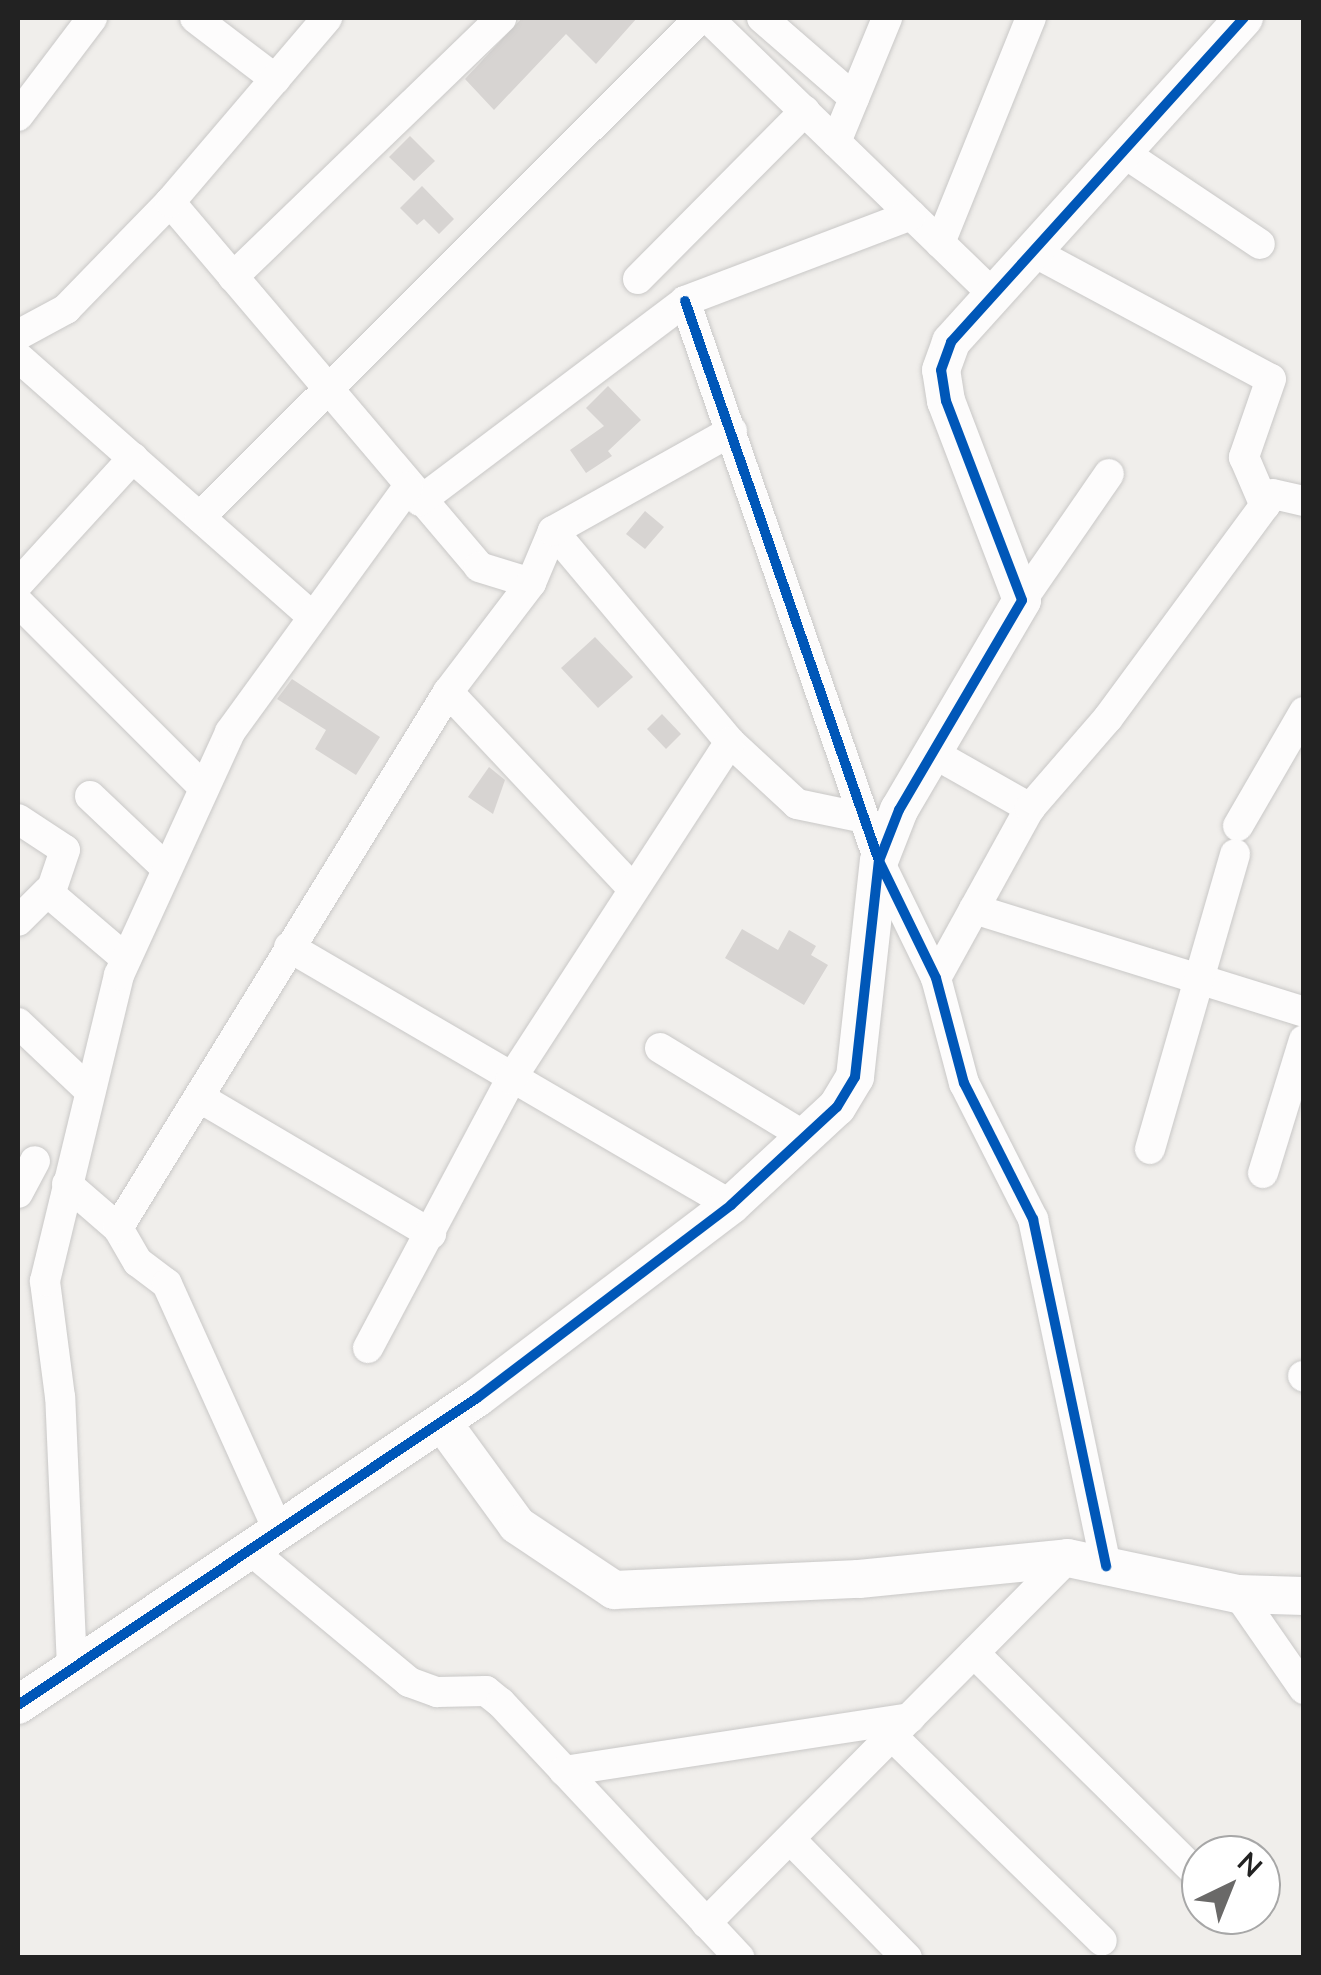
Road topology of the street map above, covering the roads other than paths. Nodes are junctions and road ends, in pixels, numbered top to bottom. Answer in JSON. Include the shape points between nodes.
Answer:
{"nodes":[{"id":1,"x":92,"y":18,"type":"edge"},
{"id":2,"x":195,"y":18,"type":"edge"},
{"id":3,"x":327,"y":18,"type":"edge"},
{"id":4,"x":501,"y":18,"type":"edge"},
{"id":5,"x":700,"y":18,"type":"edge"},
{"id":6,"x":708,"y":18,"type":"edge"},
{"id":7,"x":762,"y":18,"type":"edge"},
{"id":8,"x":887,"y":18,"type":"edge"},
{"id":9,"x":1031,"y":18,"type":"edge"},
{"id":10,"x":1244,"y":18,"type":"edge"},
{"id":11,"x":274,"y":79,"type":"junction"},
{"id":12,"x":854,"y":98,"type":"junction"},
{"id":13,"x":805,"y":111,"type":"junction"},
{"id":14,"x":18,"y":116,"type":"edge"},
{"id":15,"x":836,"y":142,"type":"junction"},
{"id":16,"x":1122,"y":151,"type":"junction"},
{"id":17,"x":170,"y":202,"type":"junction"},
{"id":18,"x":911,"y":215,"type":"junction"},
{"id":19,"x":940,"y":243,"type":"junction"},
{"id":20,"x":1260,"y":244,"type":"dead end"},
{"id":21,"x":1030,"y":250,"type":"junction"},
{"id":22,"x":232,"y":277,"type":"junction"},
{"id":23,"x":638,"y":279,"type":"dead end"},
{"id":24,"x":994,"y":296,"type":"junction"},
{"id":25,"x":685,"y":300,"type":"junction"},
{"id":26,"x":18,"y":335,"type":"edge"},
{"id":27,"x":18,"y":357,"type":"edge"},
{"id":28,"x":326,"y":389,"type":"junction"},
{"id":29,"x":732,"y":431,"type":"junction"},
{"id":30,"x":133,"y":458,"type":"junction"},
{"id":31,"x":1109,"y":474,"type":"dead end"},
{"id":32,"x":414,"y":494,"type":"junction"},
{"id":33,"x":1304,"y":501,"type":"edge"},
{"id":34,"x":1266,"y":506,"type":"junction"},
{"id":35,"x":200,"y":517,"type":"junction"},
{"id":36,"x":553,"y":531,"type":"junction"},
{"id":37,"x":531,"y":583,"type":"junction"},
{"id":38,"x":18,"y":584,"type":"edge"},
{"id":39,"x":1022,"y":600,"type":"junction"},
{"id":40,"x":18,"y":602,"type":"edge"},
{"id":41,"x":313,"y":617,"type":"junction"},
{"id":42,"x":448,"y":692,"type":"junction"},
{"id":43,"x":1304,"y":712,"type":"edge"},
{"id":44,"x":730,"y":742,"type":"junction"},
{"id":45,"x":933,"y":753,"type":"junction"},
{"id":46,"x":204,"y":788,"type":"junction"},
{"id":47,"x":90,"y":796,"type":"dead end"},
{"id":48,"x":1030,"y":808,"type":"junction"},
{"id":49,"x":864,"y":818,"type":"junction"},
{"id":50,"x":18,"y":819,"type":"edge"},
{"id":51,"x":878,"y":861,"type":"junction"},
{"id":52,"x":167,"y":869,"type":"junction"},
{"id":53,"x":632,"y":888,"type":"junction"},
{"id":54,"x":48,"y":891,"type":"junction"},
{"id":55,"x":974,"y":908,"type":"junction"},
{"id":56,"x":18,"y":921,"type":"edge"},
{"id":57,"x":289,"y":947,"type":"junction"},
{"id":58,"x":126,"y":959,"type":"junction"},
{"id":59,"x":936,"y":978,"type":"junction"},
{"id":60,"x":1199,"y":980,"type":"junction"},
{"id":61,"x":1304,"y":1012,"type":"edge"},
{"id":62,"x":18,"y":1023,"type":"edge"},
{"id":63,"x":1304,"y":1040,"type":"edge"},
{"id":64,"x":660,"y":1048,"type":"dead end"},
{"id":65,"x":512,"y":1079,"type":"junction"},
{"id":66,"x":90,"y":1091,"type":"junction"},
{"id":67,"x":202,"y":1099,"type":"junction"},
{"id":68,"x":804,"y":1136,"type":"junction"},
{"id":69,"x":1150,"y":1149,"type":"dead end"},
{"id":70,"x":36,"y":1161,"type":"dead end"},
{"id":71,"x":1263,"y":1174,"type":"dead end"},
{"id":72,"x":68,"y":1184,"type":"junction"},
{"id":73,"x":18,"y":1192,"type":"edge"},
{"id":74,"x":731,"y":1205,"type":"junction"},
{"id":75,"x":118,"y":1228,"type":"junction"},
{"id":76,"x":431,"y":1234,"type":"junction"},
{"id":77,"x":18,"y":1266,"type":"edge"},
{"id":78,"x":44,"y":1281,"type":"junction"},
{"id":79,"x":368,"y":1348,"type":"dead end"},
{"id":80,"x":442,"y":1422,"type":"junction"},
{"id":81,"x":263,"y":1540,"type":"junction"},
{"id":82,"x":1068,"y":1558,"type":"junction"},
{"id":83,"x":1106,"y":1566,"type":"junction"},
{"id":84,"x":1238,"y":1594,"type":"junction"},
{"id":85,"x":1304,"y":1596,"type":"edge"},
{"id":86,"x":974,"y":1653,"type":"junction"},
{"id":87,"x":72,"y":1667,"type":"junction"},
{"id":88,"x":1304,"y":1689,"type":"edge"},
{"id":89,"x":18,"y":1705,"type":"edge"},
{"id":90,"x":901,"y":1727,"type":"junction"},
{"id":91,"x":564,"y":1771,"type":"junction"},
{"id":92,"x":790,"y":1839,"type":"junction"},
{"id":93,"x":1181,"y":1858,"type":"edge"},
{"id":94,"x":706,"y":1923,"type":"junction"},
{"id":95,"x":1102,"y":1940,"type":"dead end"},
{"id":96,"x":740,"y":1958,"type":"edge"},
{"id":97,"x":907,"y":1958,"type":"edge"}],
"edges":[{"from":1,"to":14,"type":"street"},
{"from":2,"to":11,"type":"street"},
{"from":3,"to":11,"type":"street"},
{"from":4,"to":22,"type":"street"},
{"from":5,"to":28,"type":"street"},
{"from":6,"to":13,"type":"street"},
{"from":7,"to":12,"type":"street"},
{"from":8,"to":12,"type":"street"},
{"from":9,"to":19,"type":"street"},
{"from":10,"to":16,"type":"street"},
{"from":11,"to":17,"type":"street"},
{"from":12,"to":15,"type":"street"},
{"from":13,"to":15,"type":"street"},
{"from":13,"to":23,"type":"street"},
{"from":15,"to":18,"type":"street"},
{"from":16,"to":20,"type":"street"},
{"from":16,"to":21,"type":"street"},
{"from":17,"to":22,"type":"street"},
{"from":17,"to":26,"type":"street","via":[[66,310]]},
{"from":18,"to":19,"type":"street"},
{"from":18,"to":25,"type":"street"},
{"from":19,"to":24,"type":"street"},
{"from":21,"to":24,"type":"street"},
{"from":21,"to":34,"type":"street","via":[[1271,379],[1244,457]]},
{"from":22,"to":28,"type":"street"},
{"from":24,"to":39,"type":"street","via":[[951,342],[941,370],[946,401]]},
{"from":25,"to":29,"type":"street"},
{"from":25,"to":32,"type":"street"},
{"from":27,"to":30,"type":"street"},
{"from":28,"to":32,"type":"street"},
{"from":28,"to":35,"type":"street"},
{"from":29,"to":36,"type":"street"},
{"from":29,"to":49,"type":"street"},
{"from":30,"to":35,"type":"street"},
{"from":30,"to":38,"type":"street"},
{"from":31,"to":39,"type":"street"},
{"from":32,"to":37,"type":"street","via":[[479,567]]},
{"from":32,"to":41,"type":"street"},
{"from":33,"to":34,"type":"street","via":[[1273,494]]},
{"from":34,"to":48,"type":"street","via":[[1108,718]]},
{"from":35,"to":41,"type":"street"},
{"from":36,"to":37,"type":"street"},
{"from":36,"to":44,"type":"street"},
{"from":37,"to":42,"type":"street"},
{"from":39,"to":45,"type":"street"},
{"from":40,"to":46,"type":"street"},
{"from":41,"to":46,"type":"street","via":[[230,732]]},
{"from":42,"to":53,"type":"street"},
{"from":42,"to":57,"type":"street"},
{"from":43,"to":60,"type":"street","via":[[1236,840]]},
{"from":44,"to":49,"type":"street","via":[[797,804]]},
{"from":44,"to":53,"type":"street"},
{"from":45,"to":48,"type":"street"},
{"from":45,"to":51,"type":"street"},
{"from":46,"to":52,"type":"street"},
{"from":47,"to":52,"type":"street"},
{"from":48,"to":55,"type":"street"},
{"from":49,"to":51,"type":"street"},
{"from":50,"to":54,"type":"street","via":[[65,850]]},
{"from":51,"to":59,"type":"street"},
{"from":51,"to":68,"type":"street","via":[[855,1078],[837,1107]]},
{"from":52,"to":58,"type":"street"},
{"from":53,"to":65,"type":"street"},
{"from":54,"to":56,"type":"street"},
{"from":54,"to":58,"type":"street"},
{"from":55,"to":59,"type":"street"},
{"from":55,"to":60,"type":"street"},
{"from":57,"to":65,"type":"street"},
{"from":57,"to":67,"type":"street"},
{"from":58,"to":66,"type":"street"},
{"from":59,"to":83,"type":"street","via":[[964,1083],[1033,1219]]},
{"from":60,"to":61,"type":"street"},
{"from":60,"to":69,"type":"street"},
{"from":62,"to":66,"type":"street"},
{"from":63,"to":71,"type":"street"},
{"from":64,"to":68,"type":"street"},
{"from":65,"to":74,"type":"street"},
{"from":65,"to":76,"type":"street"},
{"from":66,"to":72,"type":"street"},
{"from":67,"to":75,"type":"street"},
{"from":67,"to":76,"type":"street"},
{"from":68,"to":74,"type":"street"},
{"from":70,"to":73,"type":"street"},
{"from":72,"to":75,"type":"street"},
{"from":72,"to":78,"type":"street"},
{"from":74,"to":80,"type":"street"},
{"from":75,"to":81,"type":"street","via":[[138,1262],[167,1284]]},
{"from":76,"to":79,"type":"street"},
{"from":77,"to":78,"type":"street"},
{"from":78,"to":87,"type":"street","via":[[60,1398]]},
{"from":80,"to":81,"type":"street"},
{"from":80,"to":82,"type":"street","via":[[517,1525],[614,1590],[859,1580]]},
{"from":81,"to":87,"type":"street"},
{"from":81,"to":91,"type":"street","via":[[410,1682],[437,1692],[486,1691]]},
{"from":82,"to":83,"type":"street"},
{"from":82,"to":86,"type":"street"},
{"from":83,"to":84,"type":"street"},
{"from":84,"to":85,"type":"street"},
{"from":84,"to":88,"type":"street"},
{"from":86,"to":90,"type":"street"},
{"from":86,"to":93,"type":"street"},
{"from":87,"to":89,"type":"street"},
{"from":90,"to":91,"type":"street"},
{"from":90,"to":92,"type":"street"},
{"from":90,"to":95,"type":"street"},
{"from":91,"to":94,"type":"street"},
{"from":92,"to":94,"type":"street"},
{"from":92,"to":97,"type":"street"},
{"from":94,"to":96,"type":"street"}]}
